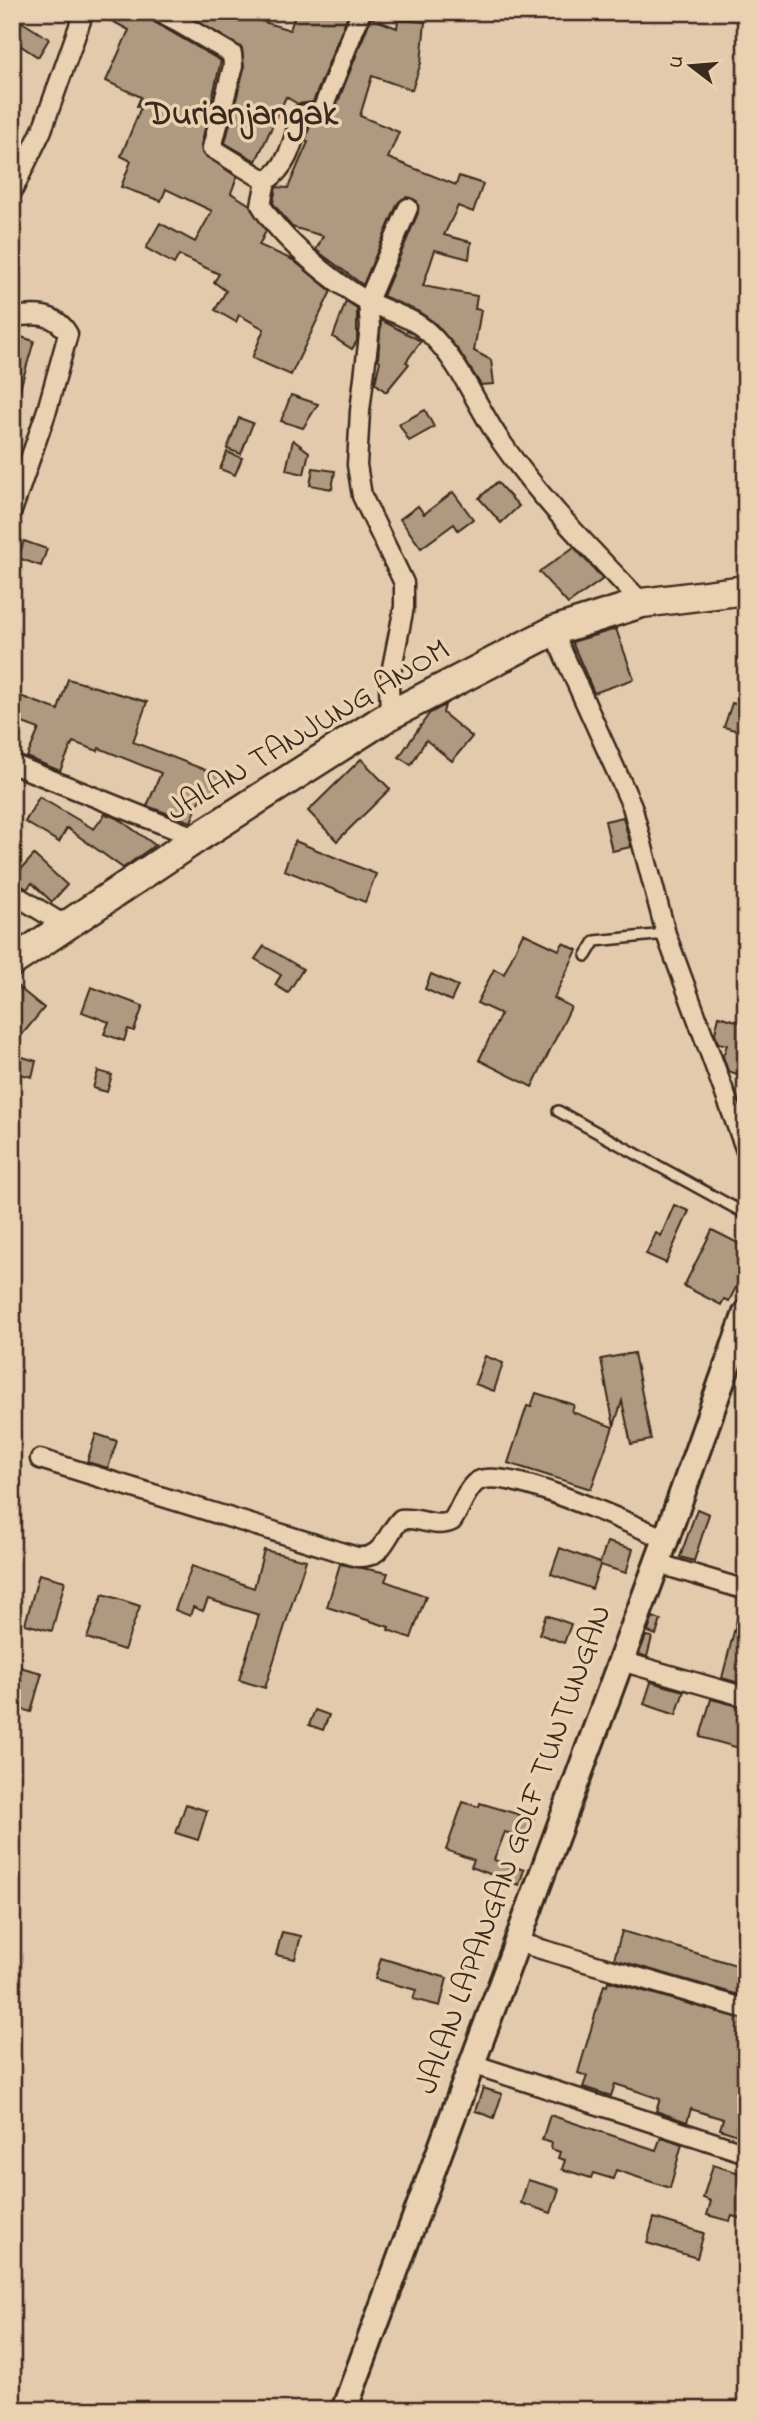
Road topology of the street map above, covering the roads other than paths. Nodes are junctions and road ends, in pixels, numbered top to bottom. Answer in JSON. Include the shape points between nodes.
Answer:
{"nodes":[{"id":1,"x":84,"y":12,"type":"edge"},
{"id":2,"x":160,"y":12,"type":"edge"},
{"id":3,"x":361,"y":12,"type":"edge"},
{"id":4,"x":266,"y":181,"type":"junction"},
{"id":5,"x":12,"y":192,"type":"edge"},
{"id":6,"x":408,"y":208,"type":"dead end"},
{"id":7,"x":368,"y":301,"type":"junction"},
{"id":8,"x":12,"y":317,"type":"edge"},
{"id":9,"x":12,"y":511,"type":"edge"},
{"id":10,"x":746,"y":590,"type":"edge"},
{"id":11,"x":642,"y":603,"type":"junction"},
{"id":12,"x":553,"y":631,"type":"junction"},
{"id":13,"x":390,"y":715,"type":"junction"},
{"id":14,"x":12,"y":764,"type":"edge"},
{"id":15,"x":197,"y":838,"type":"junction"},
{"id":16,"x":12,"y":893,"type":"edge"},
{"id":17,"x":66,"y":926,"type":"junction"},
{"id":18,"x":666,"y":934,"type":"junction"},
{"id":19,"x":586,"y":956,"type":"dead end"},
{"id":20,"x":12,"y":962,"type":"edge"},
{"id":21,"x":558,"y":1111,"type":"dead end"},
{"id":22,"x":746,"y":1151,"type":"edge"},
{"id":23,"x":746,"y":1214,"type":"edge"},
{"id":24,"x":746,"y":1313,"type":"edge"},
{"id":25,"x":741,"y":1343,"type":"edge"},
{"id":26,"x":40,"y":1459,"type":"dead end"},
{"id":27,"x":666,"y":1539,"type":"junction"},
{"id":28,"x":656,"y":1563,"type":"junction"},
{"id":29,"x":746,"y":1590,"type":"edge"},
{"id":30,"x":621,"y":1661,"type":"junction"},
{"id":31,"x":746,"y":1697,"type":"edge"},
{"id":32,"x":517,"y":1942,"type":"junction"},
{"id":33,"x":746,"y":2009,"type":"edge"},
{"id":34,"x":471,"y":2064,"type":"junction"},
{"id":35,"x":746,"y":2153,"type":"edge"},
{"id":36,"x":344,"y":2410,"type":"edge"}],
"edges":[{"from":1,"to":5,"type":"street","via":[[42,130]]},
{"from":2,"to":4,"type":"street","via":[[232,54],[212,148]]},
{"from":3,"to":4,"type":"street","via":[[321,113],[301,115],[285,164]]},
{"from":4,"to":7,"type":"street","via":[[261,199],[266,213],[294,244]]},
{"from":6,"to":7,"type":"street"},
{"from":7,"to":11,"type":"street","via":[[403,315],[428,332],[463,373],[500,441],[528,477]]},
{"from":7,"to":13,"type":"street","via":[[370,327],[357,466],[362,496],[404,583],[404,607],[389,683]]},
{"from":8,"to":9,"type":"street","via":[[44,314],[68,334]]},
{"from":10,"to":11,"type":"main road","name":"JALAN TANJUNG ANOM"},
{"from":11,"to":12,"type":"main road","name":"JALAN TANJUNG ANOM"},
{"from":12,"to":13,"type":"main road","name":"JALAN TANJUNG ANOM"},
{"from":12,"to":18,"type":"street","via":[[632,806]]},
{"from":13,"to":15,"type":"main road","name":"JALAN TANJUNG ANOM"},
{"from":14,"to":15,"type":"street"},
{"from":15,"to":17,"type":"main road","name":"JALAN TANJUNG ANOM"},
{"from":16,"to":17,"type":"street"},
{"from":17,"to":20,"type":"main road","name":"JALAN TANJUNG ANOM"},
{"from":18,"to":19,"type":"lane","via":[[595,941]]},
{"from":18,"to":22,"type":"street"},
{"from":21,"to":23,"type":"lane"},
{"from":24,"to":25,"type":"street","name":"JALAN LAPANGAN GOLF TUNTUNGAN"},
{"from":25,"to":27,"type":"street","name":"JALAN LAPANGAN GOLF TUNTUNGAN"},
{"from":26,"to":27,"type":"street","via":[[357,1557],[370,1558],[379,1552],[401,1519],[439,1524],[452,1521],[472,1486],[487,1479],[525,1483]]},
{"from":27,"to":28,"type":"street","name":"JALAN LAPANGAN GOLF TUNTUNGAN"},
{"from":28,"to":29,"type":"street"},
{"from":28,"to":30,"type":"street","name":"JALAN LAPANGAN GOLF TUNTUNGAN"},
{"from":30,"to":31,"type":"street"},
{"from":30,"to":32,"type":"street","name":"JALAN LAPANGAN GOLF TUNTUNGAN"},
{"from":32,"to":33,"type":"street"},
{"from":32,"to":34,"type":"street","name":"JALAN LAPANGAN GOLF TUNTUNGAN"},
{"from":34,"to":35,"type":"street"},
{"from":34,"to":36,"type":"street","name":"JALAN LAPANGAN GOLF TUNTUNGAN"}]}
